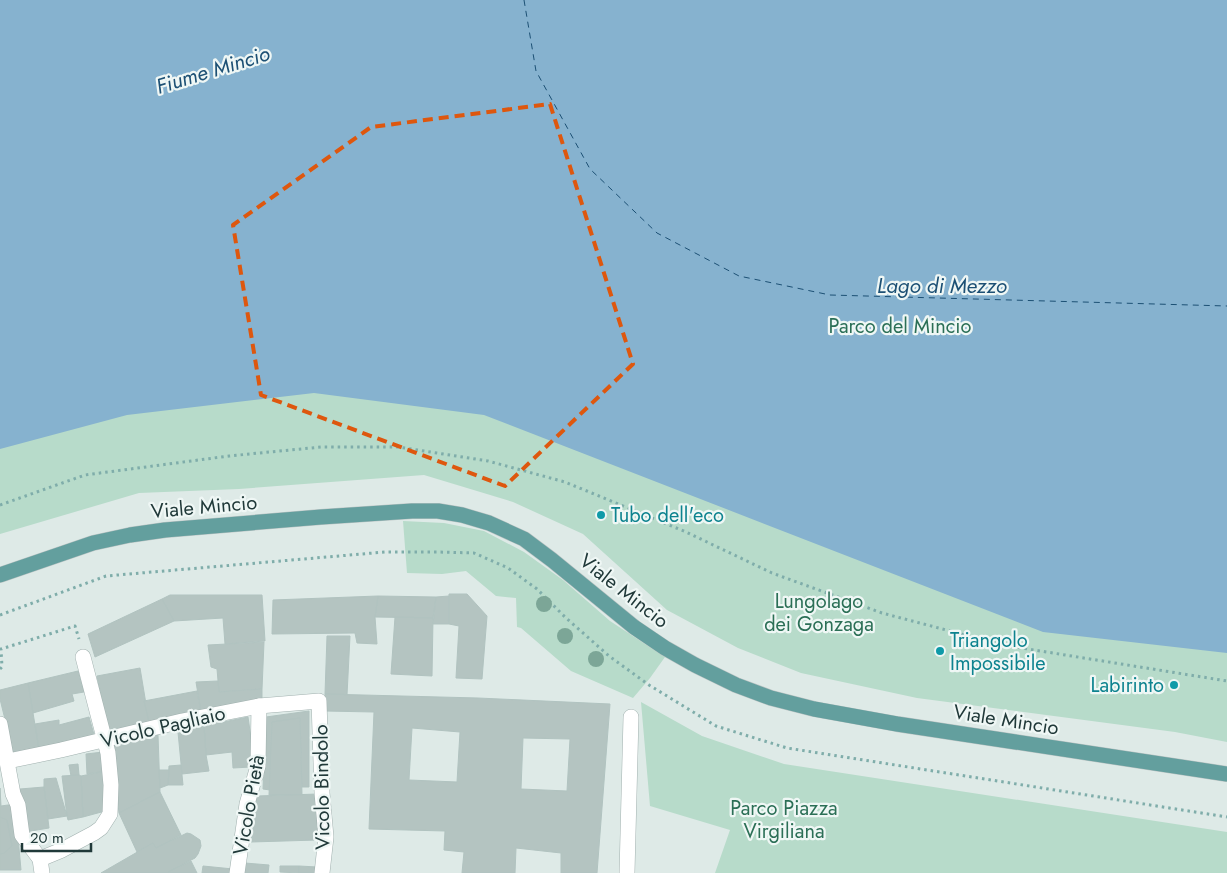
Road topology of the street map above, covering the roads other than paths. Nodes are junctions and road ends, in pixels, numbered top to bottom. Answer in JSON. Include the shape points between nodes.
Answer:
{"nodes":[{"id":1,"x":0,"y":575,"type":"edge"},
{"id":2,"x":83,"y":656,"type":"road end"},
{"id":3,"x":320,"y":701,"type":"joint"},
{"id":4,"x":259,"y":706,"type":"junction"},
{"id":5,"x":631,"y":717,"type":"dead end"},
{"id":6,"x":0,"y":724,"type":"edge"},
{"id":7,"x":105,"y":739,"type":"junction"},
{"id":8,"x":8,"y":760,"type":"junction"},
{"id":9,"x":1227,"y":774,"type":"edge"},
{"id":10,"x":41,"y":866,"type":"edge"},
{"id":11,"x":237,"y":873,"type":"edge"},
{"id":12,"x":322,"y":873,"type":"edge"},
{"id":13,"x":626,"y":873,"type":"edge"}],
"edges":[{"from":1,"to":9,"type":"main road","name":"Viale Mincio","via":[[130,535],[311,518],[438,511],[489,523],[524,539],[665,648],[736,685],[771,698],[897,724]]},
{"from":2,"to":7,"type":"street"},
{"from":3,"to":4,"type":"street","name":"Vicolo Pagliaio"},
{"from":3,"to":12,"type":"street","name":"Vicolo Bindolo","via":[[326,837]]},
{"from":4,"to":7,"type":"street","name":"Vicolo Pagliaio"},
{"from":4,"to":11,"type":"street","name":"Vicolo Pietà","via":[[258,766],[247,804]]},
{"from":5,"to":13,"type":"street"},
{"from":6,"to":8,"type":"street"},
{"from":7,"to":8,"type":"street","name":"Vicolo Pagliaio"},
{"from":7,"to":10,"type":"street","via":[[110,769],[110,814],[102,828]]},
{"from":8,"to":10,"type":"street","via":[[22,835]]}]}
